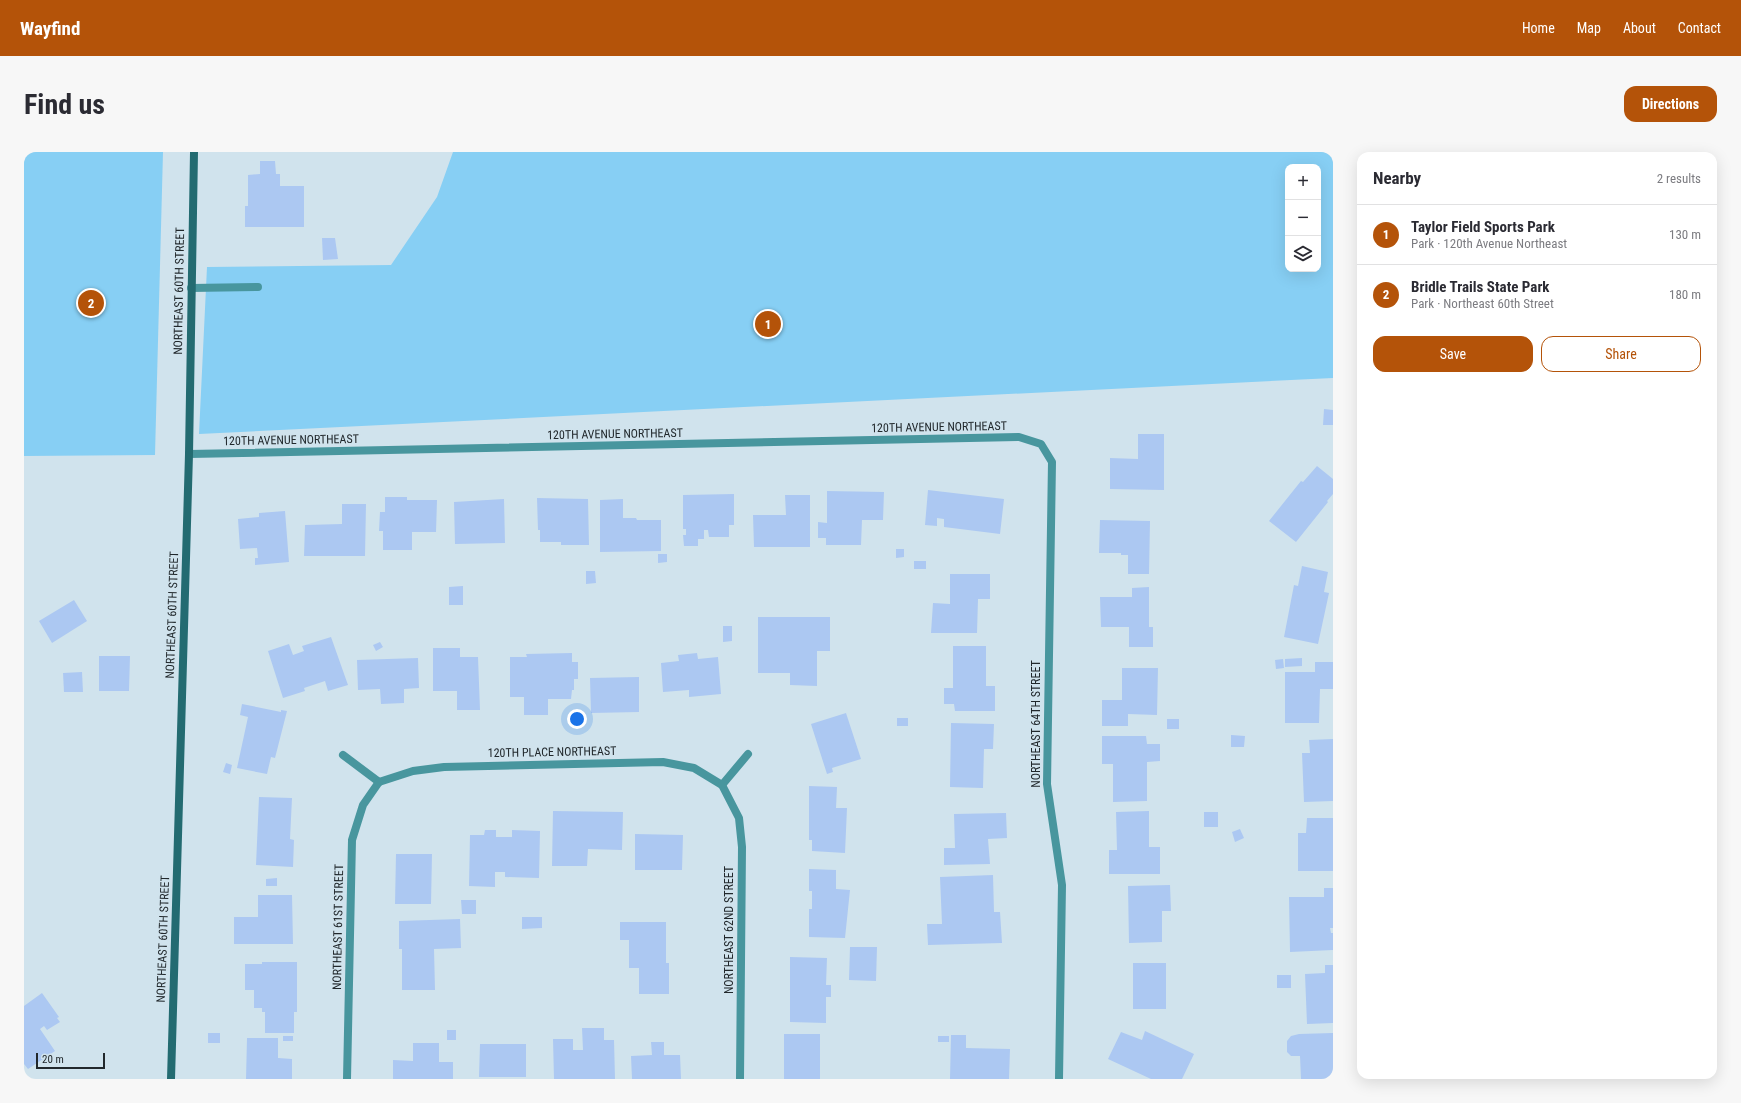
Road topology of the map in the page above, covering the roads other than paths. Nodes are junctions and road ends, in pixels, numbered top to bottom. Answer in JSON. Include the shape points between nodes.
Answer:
{"nodes":[{"id":1,"x":194,"y":152,"type":"edge"},
{"id":2,"x":258,"y":287,"type":"dead end"},
{"id":3,"x":191,"y":288,"type":"junction"},
{"id":4,"x":1041,"y":444,"type":"joint"},
{"id":5,"x":189,"y":454,"type":"junction"},
{"id":6,"x":748,"y":754,"type":"dead end"},
{"id":7,"x":342,"y":755,"type":"dead end"},
{"id":8,"x":379,"y":782,"type":"junction"},
{"id":9,"x":722,"y":785,"type":"junction"},
{"id":10,"x":172,"y":1079,"type":"edge"},
{"id":11,"x":347,"y":1079,"type":"edge"},
{"id":12,"x":740,"y":1079,"type":"edge"},
{"id":13,"x":1059,"y":1079,"type":"edge"}],
"edges":[{"from":1,"to":3,"type":"street","name":"NORTHEAST 60TH STREET"},
{"from":2,"to":3,"type":"street"},
{"from":3,"to":5,"type":"street","name":"NORTHEAST 60TH STREET"},
{"from":4,"to":5,"type":"street","name":"120TH AVENUE NORTHEAST","via":[[1019,437]]},
{"from":4,"to":13,"type":"street","name":"NORTHEAST 64TH STREET","via":[[1052,462],[1046,784],[1062,885]]},
{"from":5,"to":10,"type":"street","name":"NORTHEAST 60TH STREET"},
{"from":6,"to":9,"type":"street"},
{"from":7,"to":8,"type":"street"},
{"from":8,"to":9,"type":"street","name":"120TH PLACE NORTHEAST","via":[[413,771],[444,767],[663,762],[694,768]]},
{"from":8,"to":11,"type":"street","name":"NORTHEAST 61ST STREET","via":[[364,805],[352,840]]},
{"from":9,"to":12,"type":"street","name":"NORTHEAST 62ND STREET","via":[[739,818],[742,847]]}]}
